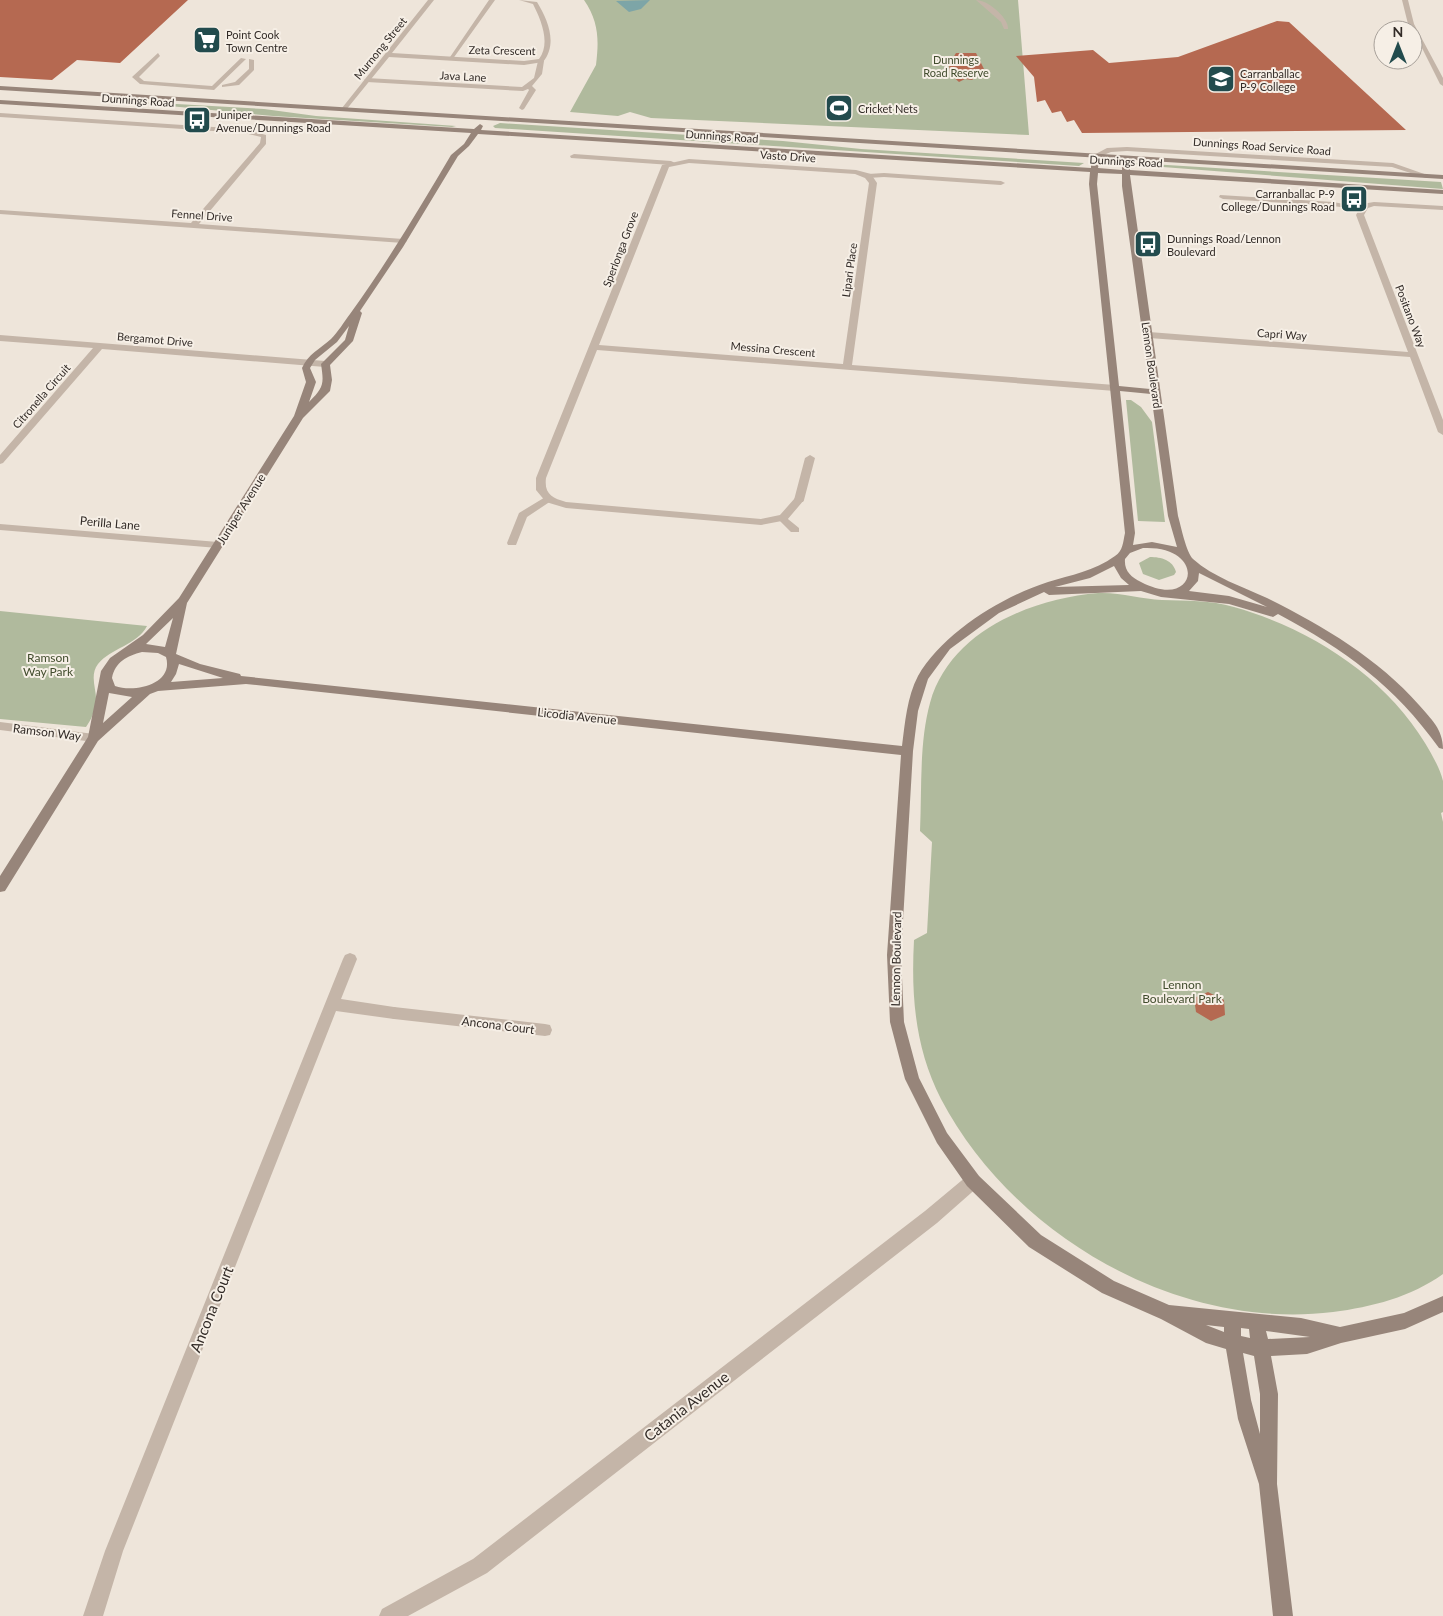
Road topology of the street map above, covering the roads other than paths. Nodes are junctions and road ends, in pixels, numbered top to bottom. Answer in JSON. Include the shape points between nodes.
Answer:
{"nodes":[{"id":1,"x":431,"y":0,"type":"edge"},
{"id":2,"x":492,"y":0,"type":"edge"},
{"id":3,"x":522,"y":0,"type":"edge"},
{"id":4,"x":979,"y":0,"type":"edge"},
{"id":5,"x":1405,"y":0,"type":"edge"},
{"id":6,"x":1006,"y":28,"type":"dead end"},
{"id":7,"x":158,"y":55,"type":"dead end"},
{"id":8,"x":387,"y":55,"type":"junction"},
{"id":9,"x":242,"y":59,"type":"dead end"},
{"id":10,"x":450,"y":59,"type":"junction"},
{"id":11,"x":251,"y":60,"type":"dead end"},
{"id":12,"x":541,"y":61,"type":"junction"},
{"id":13,"x":367,"y":80,"type":"junction"},
{"id":14,"x":1443,"y":84,"type":"edge"},
{"id":15,"x":528,"y":87,"type":"junction"},
{"id":16,"x":0,"y":88,"type":"edge"},
{"id":17,"x":214,"y":88,"type":"junction"},
{"id":18,"x":90,"y":93,"type":"junction"},
{"id":19,"x":0,"y":102,"type":"edge"},
{"id":20,"x":522,"y":108,"type":"dead end"},
{"id":21,"x":344,"y":109,"type":"junction"},
{"id":22,"x":138,"y":111,"type":"junction"},
{"id":23,"x":0,"y":115,"type":"edge"},
{"id":24,"x":472,"y":117,"type":"junction"},
{"id":25,"x":485,"y":118,"type":"junction"},
{"id":26,"x":463,"y":131,"type":"junction"},
{"id":27,"x":476,"y":132,"type":"junction"},
{"id":28,"x":455,"y":155,"type":"junction"},
{"id":29,"x":574,"y":156,"type":"dead end"},
{"id":30,"x":1096,"y":156,"type":"junction"},
{"id":31,"x":1126,"y":158,"type":"junction"},
{"id":32,"x":671,"y":163,"type":"junction"},
{"id":33,"x":1095,"y":171,"type":"junction"},
{"id":34,"x":1126,"y":172,"type":"junction"},
{"id":35,"x":868,"y":176,"type":"junction"},
{"id":36,"x":1426,"y":176,"type":"junction"},
{"id":37,"x":1443,"y":177,"type":"edge"},
{"id":38,"x":1001,"y":183,"type":"dead end"},
{"id":39,"x":1443,"y":192,"type":"edge"},
{"id":40,"x":1223,"y":197,"type":"dead end"},
{"id":41,"x":1362,"y":208,"type":"junction"},
{"id":42,"x":1443,"y":208,"type":"edge"},
{"id":43,"x":0,"y":212,"type":"edge"},
{"id":44,"x":194,"y":226,"type":"junction"},
{"id":45,"x":403,"y":241,"type":"junction"},
{"id":46,"x":358,"y":311,"type":"junction"},
{"id":47,"x":1149,"y":336,"type":"junction"},
{"id":48,"x":0,"y":338,"type":"edge"},
{"id":49,"x":100,"y":346,"type":"junction"},
{"id":50,"x":594,"y":347,"type":"junction"},
{"id":51,"x":1414,"y":355,"type":"junction"},
{"id":52,"x":308,"y":363,"type":"junction"},
{"id":53,"x":325,"y":364,"type":"junction"},
{"id":54,"x":847,"y":368,"type":"junction"},
{"id":55,"x":1115,"y":388,"type":"junction"},
{"id":56,"x":1156,"y":392,"type":"junction"},
{"id":57,"x":298,"y":416,"type":"junction"},
{"id":58,"x":1443,"y":432,"type":"edge"},
{"id":59,"x":810,"y":458,"type":"dead end"},
{"id":60,"x":0,"y":461,"type":"edge"},
{"id":61,"x":547,"y":499,"type":"junction"},
{"id":62,"x":784,"y":518,"type":"junction"},
{"id":63,"x":0,"y":527,"type":"edge"},
{"id":64,"x":795,"y":530,"type":"dead end"},
{"id":65,"x":512,"y":543,"type":"dead end"},
{"id":66,"x":218,"y":545,"type":"junction"},
{"id":67,"x":1123,"y":554,"type":"junction"},
{"id":68,"x":1188,"y":560,"type":"junction"},
{"id":69,"x":1140,"y":588,"type":"junction"},
{"id":70,"x":1175,"y":592,"type":"junction"},
{"id":71,"x":1027,"y":596,"type":"junction"},
{"id":72,"x":182,"y":601,"type":"junction"},
{"id":73,"x":1290,"y":618,"type":"junction"},
{"id":74,"x":128,"y":652,"type":"junction"},
{"id":75,"x":171,"y":655,"type":"junction"},
{"id":76,"x":246,"y":680,"type":"junction"},
{"id":77,"x":106,"y":681,"type":"junction"},
{"id":78,"x":151,"y":689,"type":"junction"},
{"id":79,"x":0,"y":726,"type":"edge"},
{"id":80,"x":94,"y":738,"type":"junction"},
{"id":81,"x":1443,"y":745,"type":"edge"},
{"id":82,"x":907,"y":751,"type":"junction"},
{"id":83,"x":0,"y":887,"type":"edge"},
{"id":84,"x":350,"y":959,"type":"dead end"},
{"id":85,"x":332,"y":1004,"type":"junction"},
{"id":86,"x":545,"y":1030,"type":"dead end"},
{"id":87,"x":973,"y":1182,"type":"junction"},
{"id":88,"x":1443,"y":1304,"type":"edge"},
{"id":89,"x":1167,"y":1313,"type":"junction"},
{"id":90,"x":1232,"y":1319,"type":"junction"},
{"id":91,"x":1256,"y":1322,"type":"junction"},
{"id":92,"x":1341,"y":1335,"type":"junction"},
{"id":93,"x":1232,"y":1343,"type":"junction"},
{"id":94,"x":1261,"y":1348,"type":"junction"},
{"id":95,"x":1268,"y":1484,"type":"junction"},
{"id":96,"x":93,"y":1616,"type":"edge"},
{"id":97,"x":389,"y":1616,"type":"edge"},
{"id":98,"x":1283,"y":1616,"type":"edge"}],
"edges":[{"from":1,"to":8,"type":"street","name":"Murnong Street"},
{"from":2,"to":10,"type":"street"},
{"from":3,"to":12,"type":"street","name":"Zeta Crescent","via":[[535,3],[544,24],[547,42]]},
{"from":4,"to":6,"type":"street","via":[[1004,21]]},
{"from":5,"to":14,"type":"street","via":[[1411,24]]},
{"from":7,"to":17,"type":"street","via":[[135,77],[142,83]]},
{"from":8,"to":10,"type":"street","name":"Zeta Crescent"},
{"from":8,"to":13,"type":"street","name":"Murnong Street"},
{"from":9,"to":17,"type":"street"},
{"from":10,"to":12,"type":"street","name":"Zeta Crescent"},
{"from":11,"to":17,"type":"street","via":[[252,69],[237,84]]},
{"from":12,"to":15,"type":"street","via":[[533,84]]},
{"from":13,"to":15,"type":"street","name":"Java Lane","via":[[516,89]]},
{"from":13,"to":21,"type":"street","name":"Murnong Street"},
{"from":15,"to":20,"type":"street","via":[[533,90]]},
{"from":16,"to":18,"type":"street","name":"Dunnings Road"},
{"from":18,"to":21,"type":"street","name":"Dunnings Road"},
{"from":18,"to":22,"type":"street","via":[[89,96],[98,102]]},
{"from":19,"to":22,"type":"street","name":"Dunnings Road"},
{"from":21,"to":24,"type":"street","name":"Dunnings Road"},
{"from":22,"to":26,"type":"street","name":"Dunnings Road"},
{"from":23,"to":44,"type":"street","via":[[244,131],[264,136],[264,143]]},
{"from":24,"to":25,"type":"street","name":"Dunnings Road"},
{"from":24,"to":26,"type":"street"},
{"from":25,"to":27,"type":"street"},
{"from":25,"to":30,"type":"street","name":"Dunnings Road"},
{"from":26,"to":27,"type":"street","name":"Dunnings Road"},
{"from":26,"to":28,"type":"street"},
{"from":27,"to":28,"type":"street","via":[[467,146]]},
{"from":27,"to":33,"type":"street","name":"Dunnings Road"},
{"from":28,"to":45,"type":"street"},
{"from":29,"to":32,"type":"street","name":"Vasto Drive"},
{"from":30,"to":31,"type":"street","name":"Dunnings Road"},
{"from":30,"to":33,"type":"street"},
{"from":30,"to":36,"type":"street","name":"Dunnings Road Service Road","via":[[1115,149],[1393,165]]},
{"from":31,"to":34,"type":"street","name":"Lennon Boulevard"},
{"from":31,"to":36,"type":"street","name":"Dunnings Road"},
{"from":32,"to":35,"type":"street","name":"Vasto Drive","via":[[689,161],[856,172]]},
{"from":32,"to":50,"type":"street","name":"Sperlonga Grove","via":[[663,169]]},
{"from":33,"to":34,"type":"street","name":"Dunnings Road"},
{"from":33,"to":55,"type":"street","via":[[1093,184]]},
{"from":34,"to":39,"type":"street","name":"Dunnings Road"},
{"from":34,"to":47,"type":"street","name":"Lennon Boulevard"},
{"from":35,"to":38,"type":"street","name":"Vasto Drive"},
{"from":35,"to":54,"type":"street","name":"Lipari Place","via":[[873,183]]},
{"from":36,"to":37,"type":"street","name":"Dunnings Road"},
{"from":40,"to":41,"type":"street"},
{"from":41,"to":42,"type":"street","via":[[1374,204]]},
{"from":41,"to":51,"type":"street","name":"Positano Way","via":[[1360,215]]},
{"from":43,"to":44,"type":"street","name":"Fennel Drive"},
{"from":44,"to":45,"type":"street","name":"Fennel Drive"},
{"from":45,"to":46,"type":"street"},
{"from":46,"to":52,"type":"street","via":[[332,342]]},
{"from":46,"to":53,"type":"street","via":[[349,341]]},
{"from":47,"to":51,"type":"street","name":"Capri Way"},
{"from":47,"to":56,"type":"street","name":"Lennon Boulevard"},
{"from":48,"to":49,"type":"street","name":"Bergamot Drive"},
{"from":49,"to":52,"type":"street","name":"Bergamot Drive"},
{"from":49,"to":60,"type":"street","name":"Citronella Circuit"},
{"from":50,"to":54,"type":"street","name":"Messina Crescent"},
{"from":50,"to":61,"type":"street","via":[[541,478],[540,491]]},
{"from":51,"to":58,"type":"street","name":"Positano Way"},
{"from":52,"to":53,"type":"street","name":"Bergamot Drive"},
{"from":52,"to":57,"type":"street","name":"Juniper Avenue","via":[[306,368],[311,382]]},
{"from":53,"to":57,"type":"street","name":"Juniper Avenue","via":[[328,380],[325,391]]},
{"from":54,"to":55,"type":"street","name":"Messina Crescent"},
{"from":55,"to":56,"type":"street"},
{"from":55,"to":67,"type":"street","via":[[1130,533]]},
{"from":56,"to":68,"type":"street","name":"Lennon Boulevard","via":[[1175,525]]},
{"from":57,"to":66,"type":"street","name":"Juniper Avenue"},
{"from":59,"to":62,"type":"street","via":[[799,500]]},
{"from":61,"to":62,"type":"street","via":[[566,505],[751,521],[771,522]]},
{"from":61,"to":65,"type":"street","via":[[522,515]]},
{"from":62,"to":64,"type":"street"},
{"from":63,"to":66,"type":"street","name":"Perilla Lane"},
{"from":66,"to":72,"type":"street","name":"Juniper Avenue"},
{"from":67,"to":68,"type":"street","via":[[1142,545],[1155,545],[1168,547]]},
{"from":67,"to":69,"type":"street","via":[[1119,567],[1122,574]]},
{"from":67,"to":71,"type":"street","name":"Lennon Boulevard","via":[[1086,576],[1050,585]]},
{"from":68,"to":70,"type":"street","via":[[1196,572],[1193,583]]},
{"from":68,"to":73,"type":"street","via":[[1223,584],[1275,607]]},
{"from":69,"to":70,"type":"street","via":[[1158,593]]},
{"from":69,"to":71,"type":"street","name":"Lennon Boulevard","via":[[1061,590]]},
{"from":70,"to":73,"type":"street","via":[[1229,600]]},
{"from":71,"to":82,"type":"street","name":"Lennon Boulevard","via":[[979,620],[934,660],[916,694]]},
{"from":72,"to":74,"type":"street","name":"Juniper Avenue","via":[[147,638]]},
{"from":72,"to":75,"type":"street","name":"Juniper Avenue"},
{"from":73,"to":81,"type":"street","via":[[1323,634],[1370,664],[1408,699]]},
{"from":74,"to":75,"type":"street","via":[[152,647]]},
{"from":74,"to":77,"type":"street","via":[[109,666]]},
{"from":75,"to":76,"type":"street","name":"Licodia Avenue","via":[[198,667]]},
{"from":75,"to":78,"type":"street","via":[[174,665],[171,674]]},
{"from":76,"to":78,"type":"street","name":"Licodia Avenue"},
{"from":76,"to":82,"type":"street","name":"Licodia Avenue"},
{"from":77,"to":78,"type":"street","via":[[111,689],[122,693]]},
{"from":77,"to":80,"type":"street"},
{"from":78,"to":80,"type":"street"},
{"from":79,"to":80,"type":"street","name":"Ramson Way"},
{"from":80,"to":83,"type":"street"},
{"from":82,"to":87,"type":"street","name":"Lennon Boulevard","via":[[894,955],[897,1022],[909,1070],[925,1109]]},
{"from":84,"to":85,"type":"street","name":"Ancona Court"},
{"from":85,"to":86,"type":"street","name":"Ancona Court"},
{"from":85,"to":96,"type":"street","name":"Ancona Court","via":[[114,1551]]},
{"from":87,"to":89,"type":"street","name":"Lennon Boulevard","via":[[1011,1220],[1057,1256],[1108,1287]]},
{"from":87,"to":97,"type":"street","name":"Catania Avenue","via":[[480,1566]]},
{"from":88,"to":92,"type":"street","name":"Lennon Boulevard","via":[[1405,1321]]},
{"from":89,"to":90,"type":"street","name":"Lennon Boulevard"},
{"from":89,"to":93,"type":"street","name":"Lennon Boulevard","via":[[1212,1337]]},
{"from":90,"to":91,"type":"street","name":"Lennon Boulevard"},
{"from":90,"to":93,"type":"street"},
{"from":91,"to":92,"type":"street","name":"Lennon Boulevard","via":[[1301,1326]]},
{"from":91,"to":94,"type":"street"},
{"from":92,"to":94,"type":"street","name":"Lennon Boulevard","via":[[1307,1346]]},
{"from":93,"to":94,"type":"street","name":"Lennon Boulevard"},
{"from":93,"to":95,"type":"street","via":[[1250,1438]]},
{"from":94,"to":95,"type":"street","via":[[1269,1394]]},
{"from":95,"to":98,"type":"street"}]}
